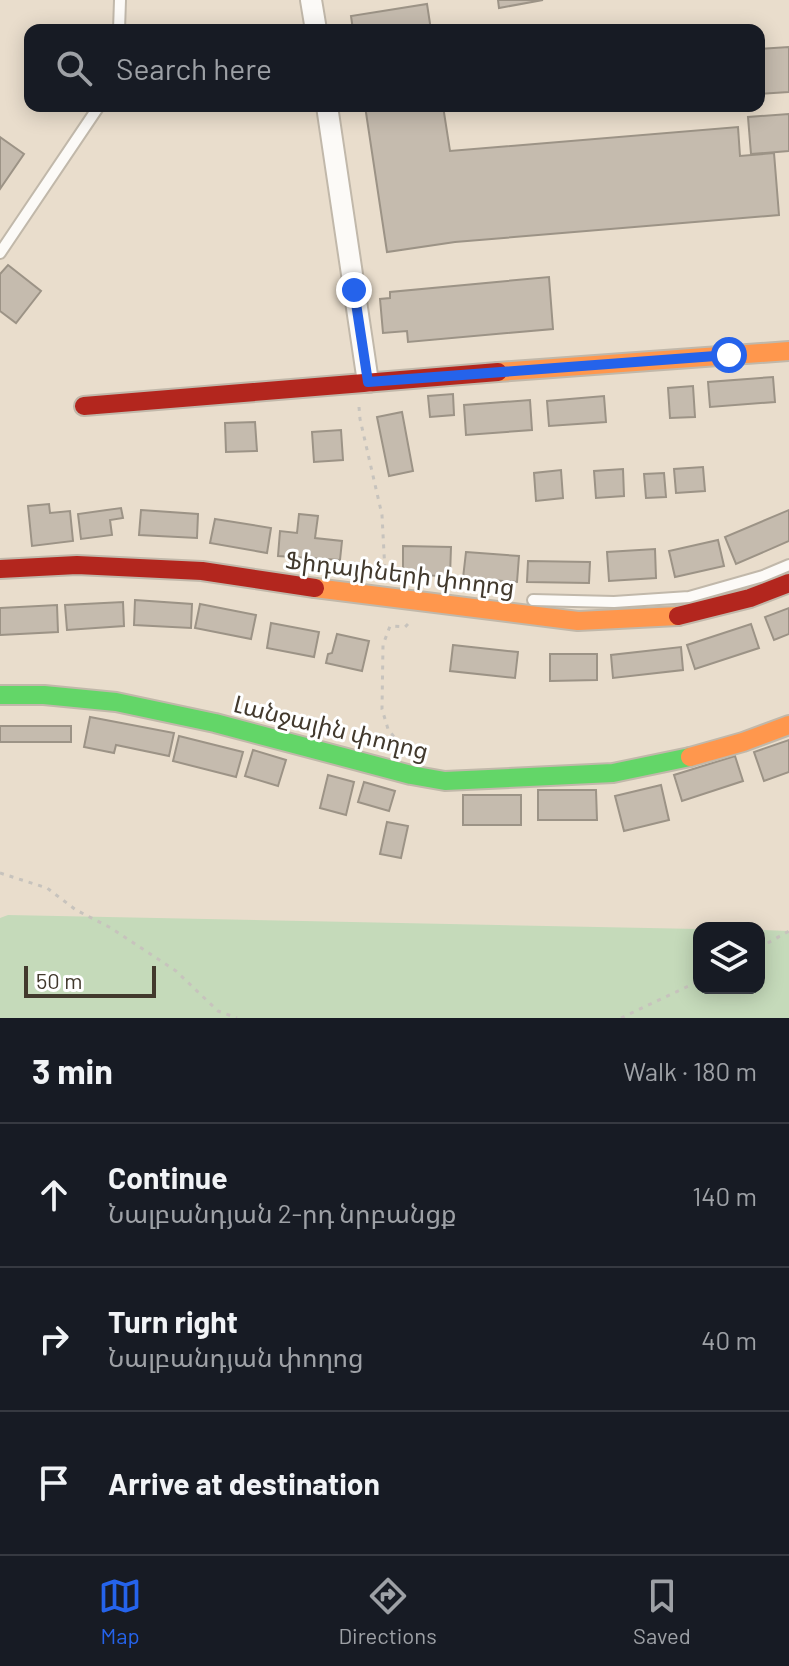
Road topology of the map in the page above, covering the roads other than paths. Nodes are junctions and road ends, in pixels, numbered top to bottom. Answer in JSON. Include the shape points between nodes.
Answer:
{"nodes":[{"id":1,"x":120,"y":0,"type":"edge"},
{"id":2,"x":311,"y":0,"type":"edge"},
{"id":3,"x":119,"y":24,"type":"edge"},
{"id":4,"x":315,"y":24,"type":"edge"},
{"id":5,"x":95,"y":112,"type":"edge"},
{"id":6,"x":328,"y":112,"type":"edge"},
{"id":7,"x":0,"y":252,"type":"edge"},
{"id":8,"x":789,"y":351,"type":"edge"},
{"id":9,"x":362,"y":383,"type":"junction"},
{"id":10,"x":84,"y":406,"type":"dead end"},
{"id":11,"x":789,"y":565,"type":"edge"},
{"id":12,"x":0,"y":569,"type":"edge"},
{"id":13,"x":789,"y":583,"type":"edge"},
{"id":14,"x":533,"y":600,"type":"dead end"},
{"id":15,"x":0,"y":695,"type":"edge"},
{"id":16,"x":789,"y":725,"type":"edge"}],
"edges":[{"from":1,"to":3,"type":"lane"},
{"from":2,"to":4,"type":"street"},
{"from":5,"to":7,"type":"lane"},
{"from":6,"to":9,"type":"street"},
{"from":8,"to":9,"type":"street"},
{"from":9,"to":10,"type":"street"},
{"from":11,"to":14,"type":"lane","via":[[689,597]]},
{"from":12,"to":13,"type":"street","name":"Ֆիդայիների փողոց","via":[[77,565],[202,571],[578,621],[677,616]]},
{"from":15,"to":16,"type":"street","name":"Լանջային փողոց","via":[[116,702],[445,781],[613,773],[682,759]]}]}
